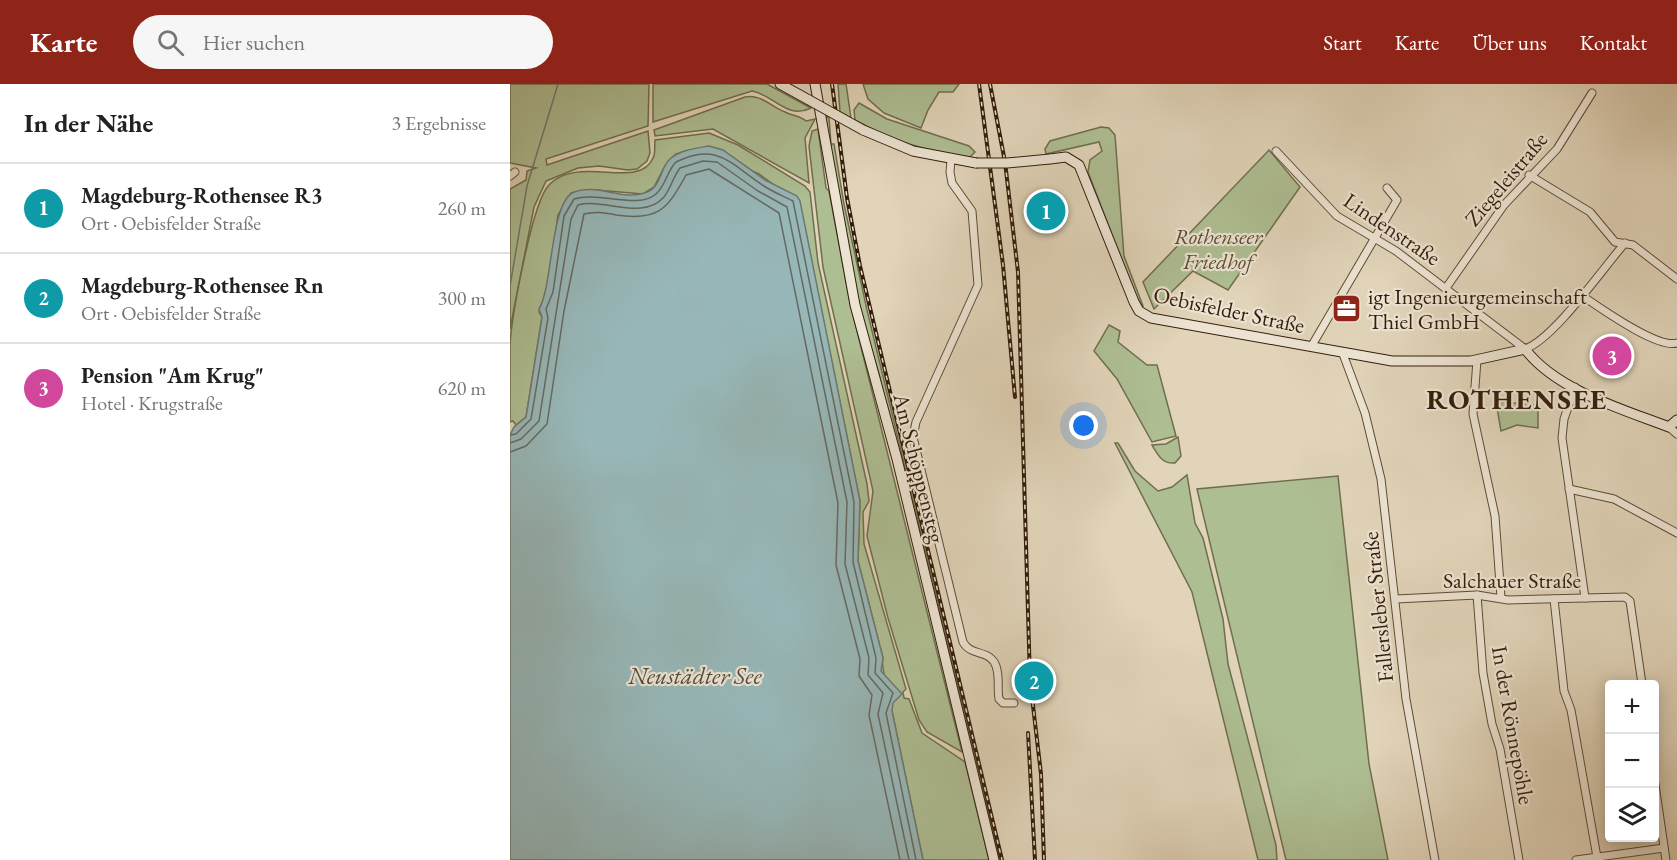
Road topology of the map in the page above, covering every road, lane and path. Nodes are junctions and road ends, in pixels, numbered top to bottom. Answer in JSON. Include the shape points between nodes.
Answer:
{"nodes":[{"id":1,"x":780,"y":84,"type":"edge"},
{"id":2,"x":815,"y":84,"type":"edge"},
{"id":3,"x":1592,"y":93,"type":"dead end"},
{"id":4,"x":1276,"y":151,"type":"dead end"},
{"id":5,"x":951,"y":160,"type":"junction"},
{"id":6,"x":1529,"y":175,"type":"junction"},
{"id":7,"x":1387,"y":188,"type":"dead end"},
{"id":8,"x":1376,"y":237,"type":"junction"},
{"id":9,"x":1624,"y":243,"type":"junction"},
{"id":10,"x":1677,"y":279,"type":"edge"},
{"id":11,"x":1446,"y":288,"type":"junction"},
{"id":12,"x":1581,"y":295,"type":"junction"},
{"id":13,"x":1677,"y":343,"type":"edge"},
{"id":14,"x":1311,"y":347,"type":"junction"},
{"id":15,"x":1525,"y":349,"type":"junction"},
{"id":16,"x":1343,"y":354,"type":"junction"},
{"id":17,"x":1477,"y":360,"type":"junction"},
{"id":18,"x":1575,"y":387,"type":"junction"},
{"id":19,"x":1677,"y":420,"type":"edge"},
{"id":20,"x":1673,"y":430,"type":"edge"},
{"id":21,"x":1569,"y":489,"type":"junction"},
{"id":22,"x":1677,"y":533,"type":"edge"},
{"id":23,"x":1477,"y":595,"type":"junction"},
{"id":24,"x":1501,"y":598,"type":"junction"},
{"id":25,"x":1585,"y":598,"type":"junction"},
{"id":26,"x":1396,"y":599,"type":"junction"},
{"id":27,"x":1554,"y":599,"type":"junction"},
{"id":28,"x":1641,"y":680,"type":"edge"},
{"id":29,"x":1014,"y":703,"type":"dead end"},
{"id":30,"x":1655,"y":788,"type":"edge"},
{"id":31,"x":1664,"y":848,"type":"junction"},
{"id":32,"x":1597,"y":857,"type":"junction"},
{"id":33,"x":994,"y":860,"type":"edge"},
{"id":34,"x":1435,"y":860,"type":"edge"},
{"id":35,"x":1519,"y":860,"type":"edge"},
{"id":36,"x":1575,"y":860,"type":"edge"},
{"id":37,"x":1666,"y":860,"type":"edge"}],
"edges":[{"from":1,"to":5,"type":"street","name":"Oebisfelder Straße","bridge":true,"via":[[863,130],[904,148]]},
{"from":2,"to":33,"type":"street","name":"Am Schöppensteg","via":[[852,294],[894,448]]},
{"from":3,"to":6,"type":"street","name":"Ziegeleistraße","via":[[1549,160]]},
{"from":4,"to":8,"type":"street","name":"Lindenstraße","via":[[1337,216]]},
{"from":5,"to":14,"type":"street","name":"Oebisfelder Straße","bridge":true,"via":[[1007,164],[1066,157],[1079,165],[1126,286],[1142,313],[1151,318]]},
{"from":5,"to":29,"type":"street","via":[[952,181],[972,211],[979,282],[916,422],[913,438],[963,642],[970,651],[993,659],[999,676],[1000,700]]},
{"from":6,"to":9,"type":"street","via":[[1590,212],[1608,237]]},
{"from":6,"to":11,"type":"street","name":"Ziegeleistraße"},
{"from":7,"to":8,"type":"street","via":[[1397,200]]},
{"from":8,"to":11,"type":"street","name":"Lindenstraße"},
{"from":8,"to":14,"type":"street"},
{"from":9,"to":10,"type":"street","via":[[1633,245]]},
{"from":9,"to":12,"type":"street"},
{"from":11,"to":15,"type":"street","name":"Lindenstraße"},
{"from":12,"to":13,"type":"street","via":[[1625,324],[1667,343]]},
{"from":12,"to":15,"type":"street","via":[[1552,329]]},
{"from":14,"to":16,"type":"street","name":"Oebisfelder Straße"},
{"from":15,"to":17,"type":"street","name":"Oebisfelder Straße"},
{"from":15,"to":18,"type":"street","via":[[1548,374]]},
{"from":16,"to":17,"type":"street","name":"Oebisfelder Straße","via":[[1396,362]]},
{"from":16,"to":26,"type":"street","name":"Fallersleber Straße","via":[[1365,413],[1379,468]]},
{"from":17,"to":24,"type":"street","via":[[1473,414],[1495,516]]},
{"from":18,"to":20,"type":"street"},
{"from":18,"to":21,"type":"street","via":[[1562,431]]},
{"from":19,"to":20,"type":"street"},
{"from":21,"to":22,"type":"street","via":[[1614,499]]},
{"from":21,"to":25,"type":"street"},
{"from":23,"to":24,"type":"street","name":"Salchauer Straße"},
{"from":23,"to":26,"type":"street","name":"Salchauer Straße"},
{"from":23,"to":35,"type":"street","name":"In der Rönnepöhle","via":[[1483,673]]},
{"from":24,"to":27,"type":"street","name":"Salchauer Straße"},
{"from":25,"to":27,"type":"street","name":"Salchauer Straße"},
{"from":25,"to":28,"type":"street","name":"Salchauer Straße","via":[[1627,597],[1630,601]]},
{"from":26,"to":34,"type":"street","name":"Fallersleber Straße","via":[[1406,699]]},
{"from":27,"to":32,"type":"street","via":[[1564,691],[1571,710]]},
{"from":30,"to":31,"type":"street"},
{"from":31,"to":32,"type":"street"},
{"from":31,"to":37,"type":"street"},
{"from":32,"to":36,"type":"street"}]}
